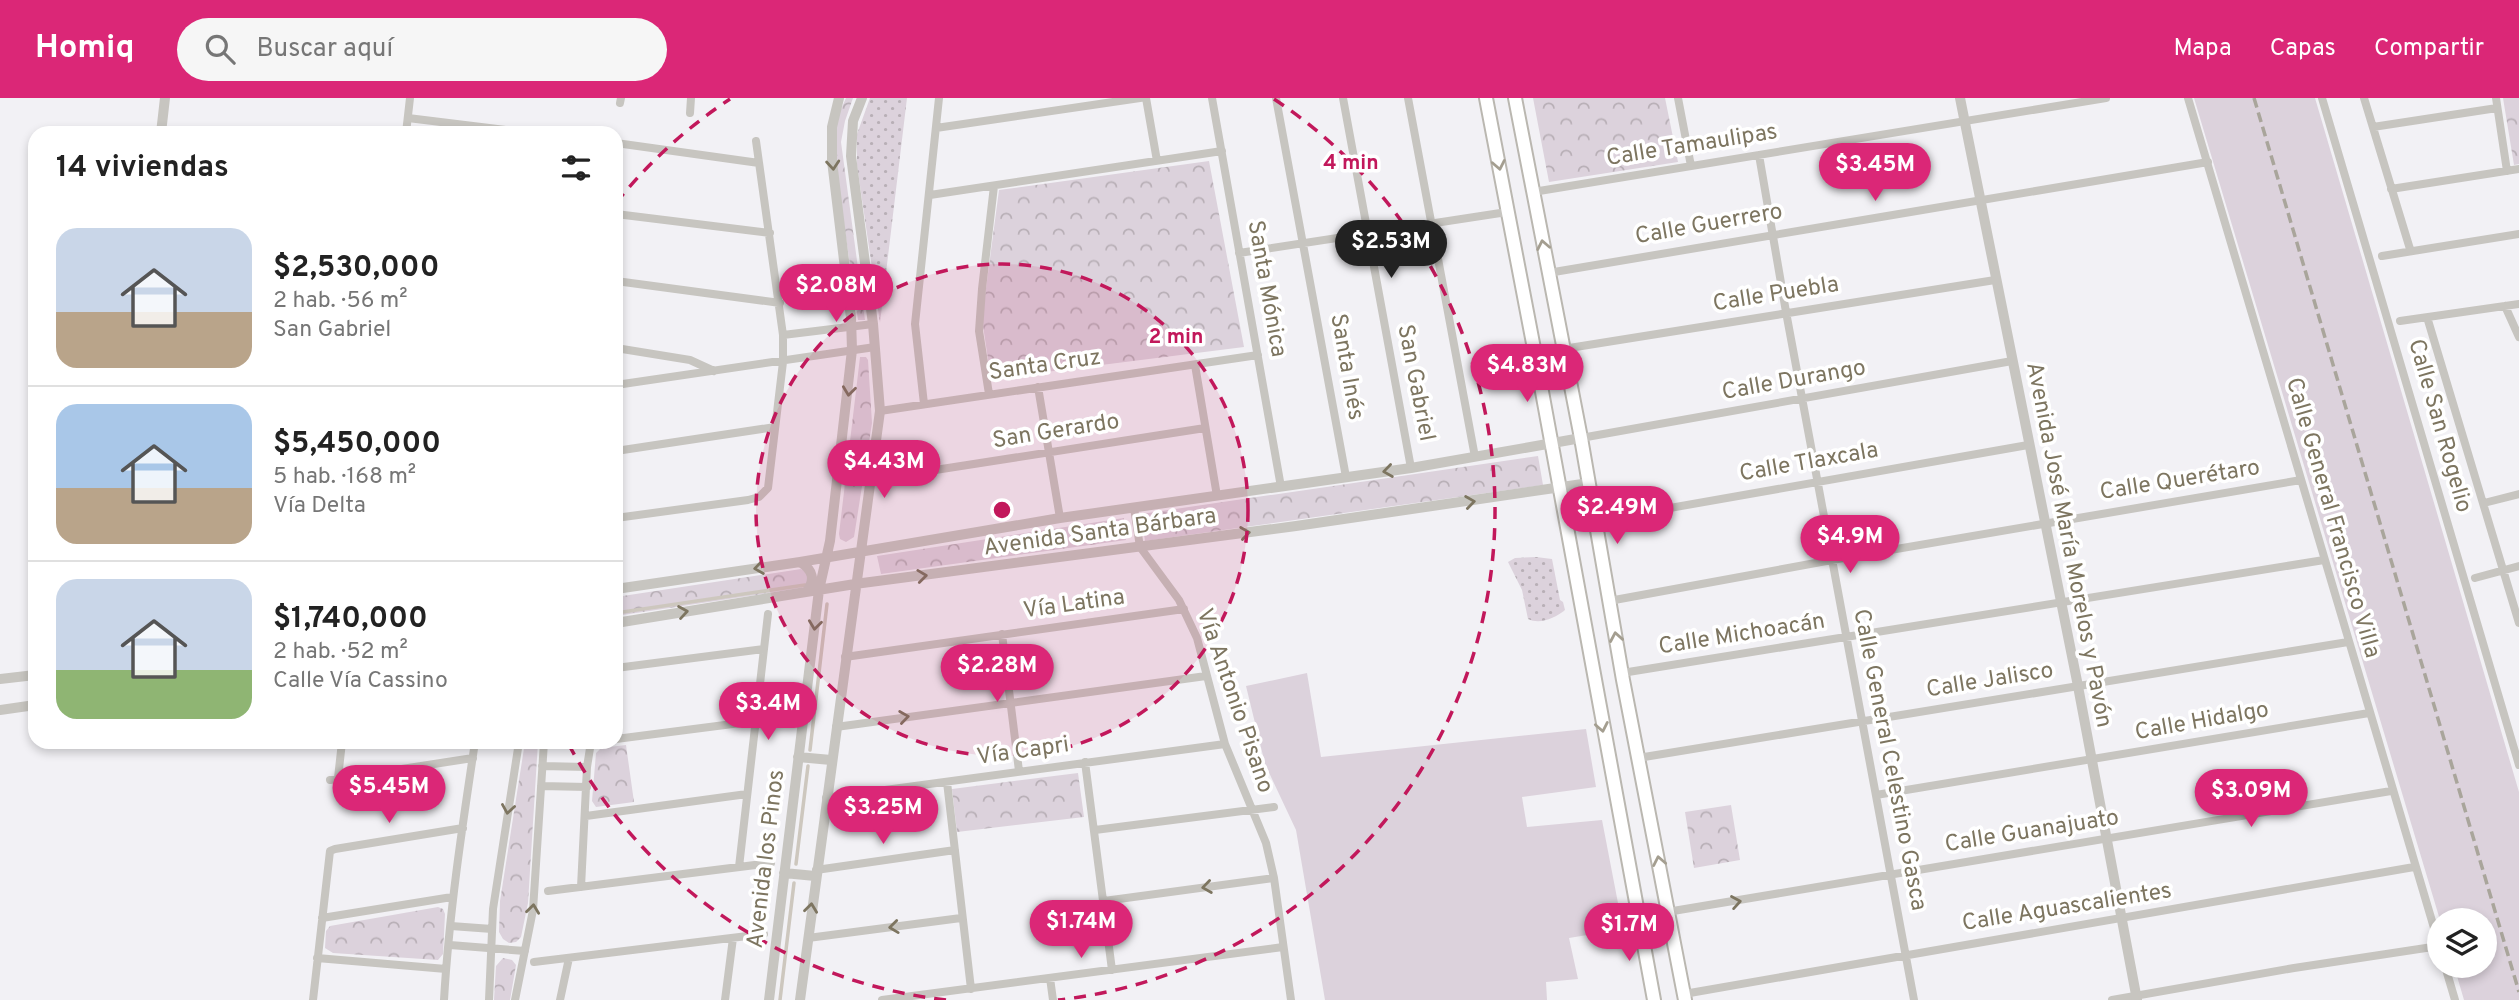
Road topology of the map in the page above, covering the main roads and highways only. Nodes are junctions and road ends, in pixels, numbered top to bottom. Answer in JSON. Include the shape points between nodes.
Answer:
{"nodes":[{"id":1,"x":1486,"y":98,"type":"edge"},
{"id":2,"x":1515,"y":98,"type":"edge"},
{"id":3,"x":1684,"y":997,"type":"edge"},
{"id":4,"x":1654,"y":1000,"type":"edge"}],
"edges":[{"from":1,"to":4,"type":"main road","one_way":true},
{"from":3,"to":2,"type":"main road","one_way":true}]}
